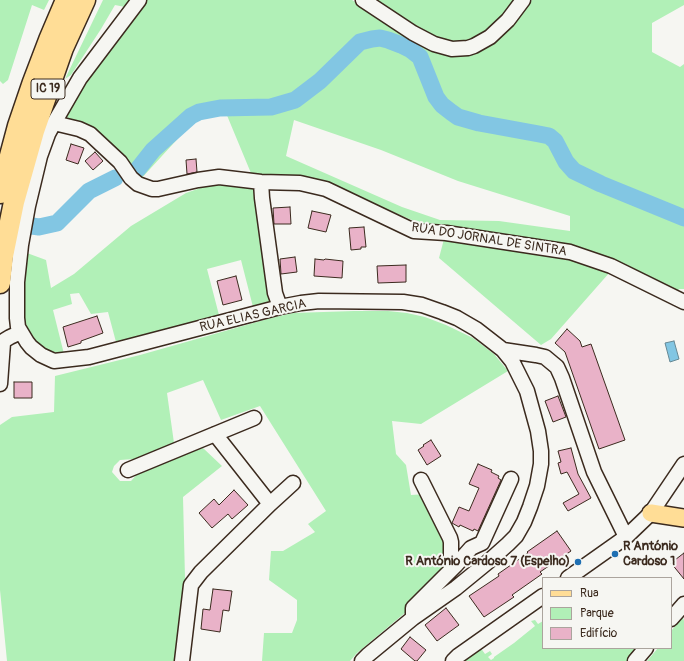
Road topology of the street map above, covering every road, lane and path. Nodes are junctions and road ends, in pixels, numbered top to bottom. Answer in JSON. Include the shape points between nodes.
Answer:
{"nodes":[{"id":1,"x":66,"y":0,"type":"edge"},
{"id":2,"x":85,"y":0,"type":"edge"},
{"id":3,"x":138,"y":0,"type":"edge"},
{"id":4,"x":363,"y":0,"type":"edge"},
{"id":5,"x":523,"y":0,"type":"edge"},
{"id":6,"x":54,"y":123,"type":"junction"},
{"id":7,"x":261,"y":182,"type":"junction"},
{"id":8,"x":14,"y":200,"type":"edge"},
{"id":9,"x":0,"y":283,"type":"edge"},
{"id":10,"x":684,"y":302,"type":"edge"},
{"id":11,"x":280,"y":307,"type":"junction"},
{"id":12,"x":21,"y":332,"type":"junction"},
{"id":13,"x":503,"y":350,"type":"junction"},
{"id":14,"x":0,"y":384,"type":"edge"},
{"id":15,"x":254,"y":418,"type":"dead end"},
{"id":16,"x":215,"y":434,"type":"junction"},
{"id":17,"x":684,"y":464,"type":"edge"},
{"id":18,"x":128,"y":470,"type":"dead end"},
{"id":19,"x":511,"y":479,"type":"dead end"},
{"id":20,"x":421,"y":480,"type":"dead end"},
{"id":21,"x":293,"y":483,"type":"dead end"},
{"id":22,"x":270,"y":504,"type":"junction"},
{"id":23,"x":651,"y":513,"type":"junction"},
{"id":24,"x":684,"y":518,"type":"edge"},
{"id":25,"x":626,"y":537,"type":"junction"},
{"id":26,"x":451,"y":570,"type":"junction"},
{"id":27,"x":569,"y":577,"type":"edge"},
{"id":28,"x":542,"y":597,"type":"edge"},
{"id":29,"x":684,"y":604,"type":"edge"},
{"id":30,"x":413,"y":618,"type":"junction"},
{"id":31,"x":672,"y":618,"type":"edge"},
{"id":32,"x":645,"y":649,"type":"edge"},
{"id":33,"x":182,"y":661,"type":"edge"},
{"id":34,"x":362,"y":661,"type":"edge"},
{"id":35,"x":453,"y":661,"type":"edge"},
{"id":36,"x":635,"y":661,"type":"edge"}],
"edges":[{"from":1,"to":8,"type":"highway","number":"IC 19","via":[[20,119]]},
{"from":2,"to":8,"type":"highway","number":"IC 19","via":[[48,88]]},
{"from":3,"to":6,"type":"street","name":"RUA ELIAS GARCIA","via":[[80,78]]},
{"from":4,"to":5,"type":"street","via":[[434,44],[452,49],[468,48],[490,37],[508,20]]},
{"from":6,"to":7,"type":"street","name":"RUA DO JORNAL DE SINTRA","via":[[90,134],[120,162],[131,178],[146,187],[158,190],[219,177]]},
{"from":6,"to":8,"type":"street","name":"RUA ELIAS GARCIA","via":[[40,156]]},
{"from":7,"to":10,"type":"street","name":"RUA DO JORNAL DE SINTRA","via":[[300,183],[326,189],[414,231],[446,233],[570,252],[611,266]]},
{"from":7,"to":11,"type":"street","via":[[275,293]]},
{"from":8,"to":9,"type":"highway","number":"IC 19"},
{"from":8,"to":12,"type":"street","name":"RUA ELIAS GARCIA","via":[[21,245],[16,282],[17,318]]},
{"from":11,"to":12,"type":"street","name":"RUA ELIAS GARCIA","via":[[89,357],[54,360],[46,358],[26,342]]},
{"from":11,"to":13,"type":"street","name":"RUA ELIAS GARCIA","via":[[319,301],[403,302],[422,305],[476,329]]},
{"from":12,"to":14,"type":"street","via":[[3,343]]},
{"from":13,"to":25,"type":"street","via":[[545,357],[557,366],[594,472]]},
{"from":13,"to":30,"type":"street","name":"RUA ELIAS GARCIA","via":[[512,361],[527,390],[538,430],[541,464],[530,507],[516,536],[508,544],[460,584]]},
{"from":15,"to":16,"type":"street"},
{"from":16,"to":18,"type":"street"},
{"from":16,"to":22,"type":"street"},
{"from":17,"to":23,"type":"street"},
{"from":19,"to":26,"type":"street","via":[[482,543],[471,548]]},
{"from":20,"to":26,"type":"street","via":[[450,538]]},
{"from":21,"to":22,"type":"street"},
{"from":22,"to":33,"type":"street","via":[[200,572],[191,585]]},
{"from":23,"to":24,"type":"main road"},
{"from":23,"to":25,"type":"street"},
{"from":25,"to":27,"type":"street"},
{"from":26,"to":30,"type":"street","via":[[413,608]]},
{"from":28,"to":35,"type":"street"},
{"from":29,"to":31,"type":"street"},
{"from":30,"to":34,"type":"street","name":"RUA ELIAS GARCIA"},
{"from":32,"to":36,"type":"street"}]}
